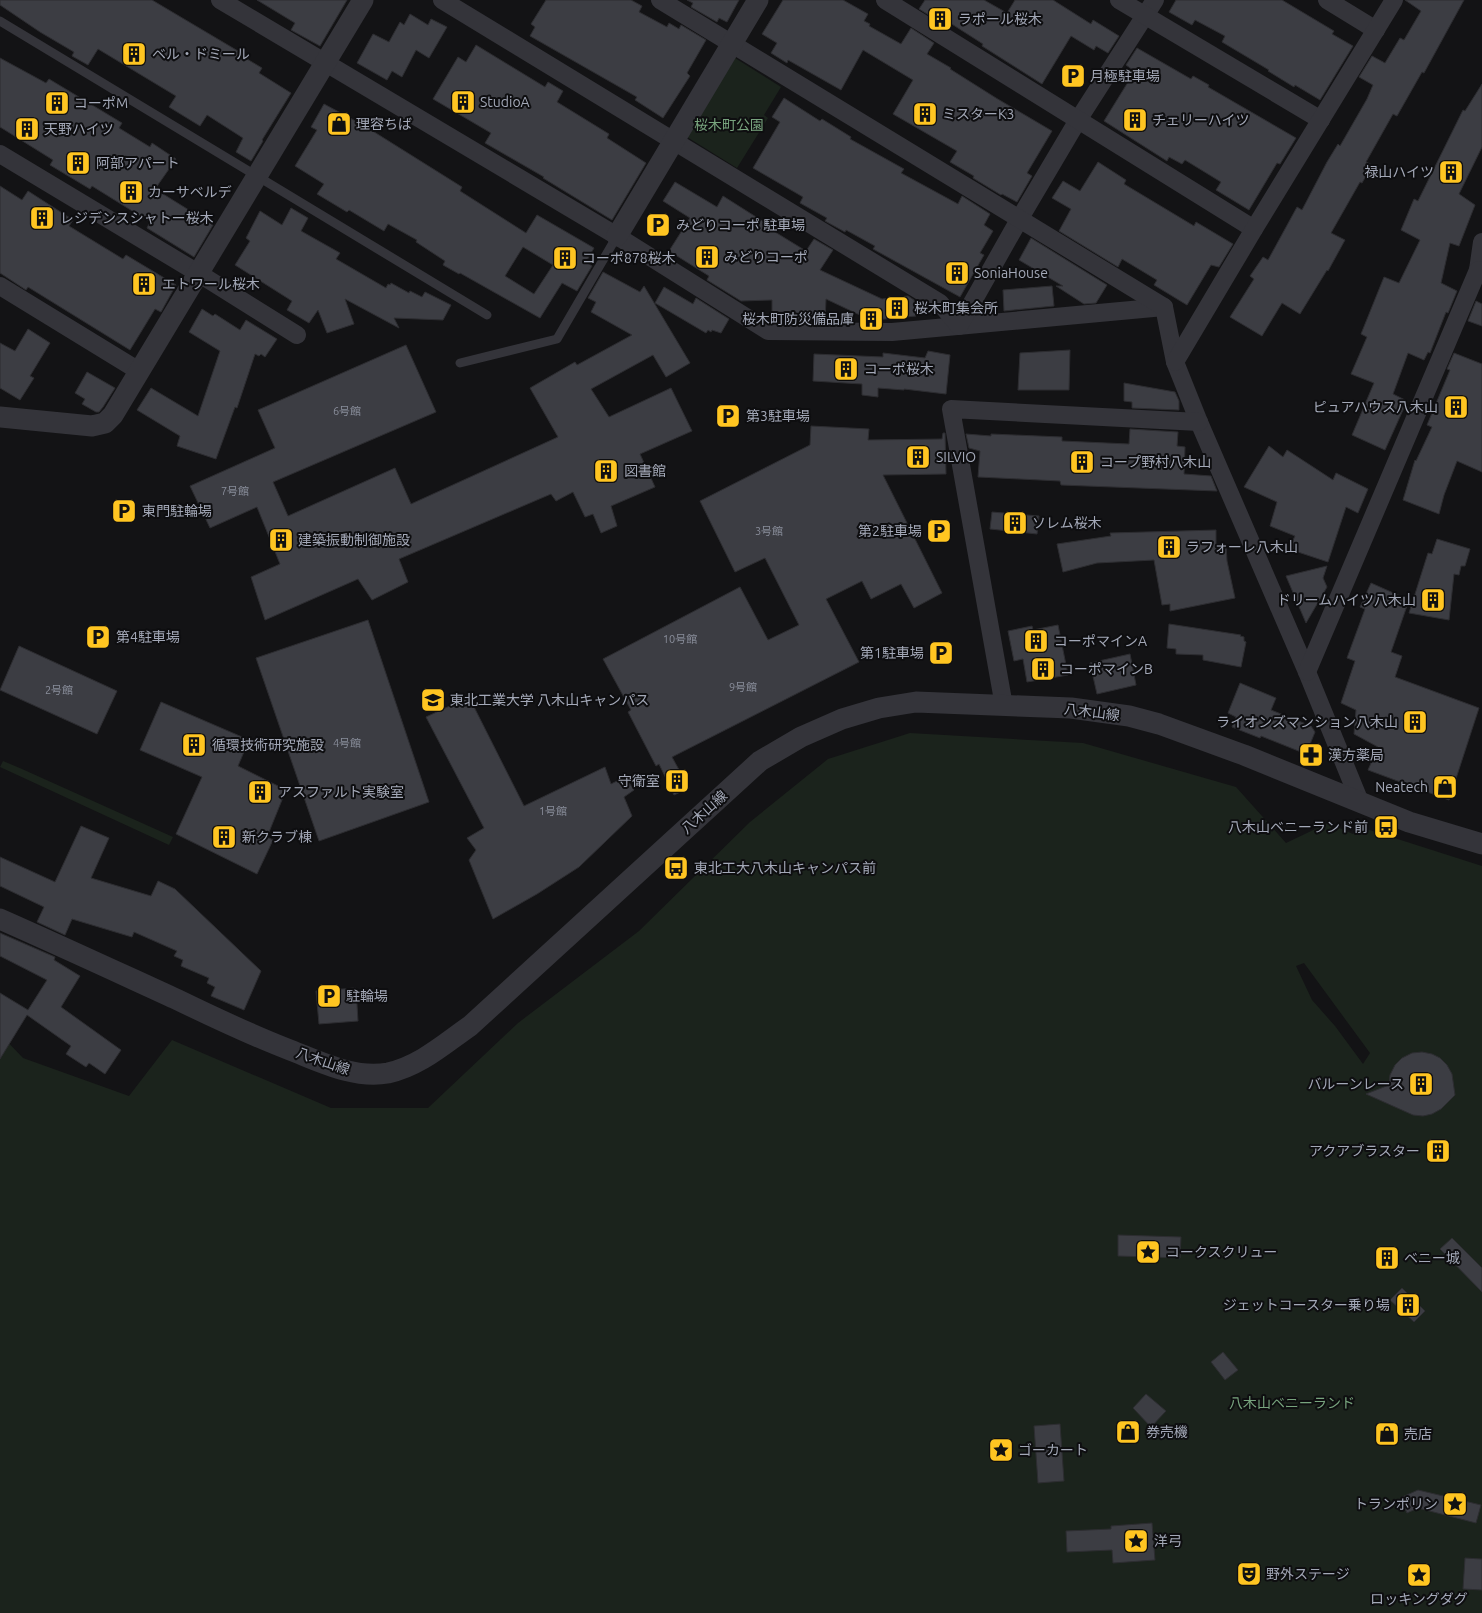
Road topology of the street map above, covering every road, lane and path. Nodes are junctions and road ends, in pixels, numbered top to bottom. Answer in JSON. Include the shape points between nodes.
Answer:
{"nodes":[{"id":1,"x":220,"y":0,"type":"edge"},
{"id":2,"x":363,"y":0,"type":"edge"},
{"id":3,"x":442,"y":0,"type":"edge"},
{"id":4,"x":660,"y":0,"type":"edge"},
{"id":5,"x":758,"y":0,"type":"edge"},
{"id":6,"x":885,"y":0,"type":"edge"},
{"id":7,"x":1119,"y":0,"type":"edge"},
{"id":8,"x":1154,"y":0,"type":"edge"},
{"id":9,"x":1327,"y":0,"type":"edge"},
{"id":10,"x":1394,"y":0,"type":"edge"},
{"id":11,"x":1145,"y":16,"type":"junction"},
{"id":12,"x":0,"y":21,"type":"edge"},
{"id":13,"x":1376,"y":30,"type":"junction"},
{"id":14,"x":732,"y":43,"type":"junction"},
{"id":15,"x":325,"y":63,"type":"junction"},
{"id":16,"x":1078,"y":120,"type":"junction"},
{"id":17,"x":1321,"y":120,"type":"junction"},
{"id":18,"x":673,"y":140,"type":"junction"},
{"id":19,"x":0,"y":154,"type":"edge"},
{"id":20,"x":257,"y":175,"type":"junction"},
{"id":21,"x":1020,"y":218,"type":"junction"},
{"id":22,"x":1254,"y":229,"type":"junction"},
{"id":23,"x":617,"y":236,"type":"junction"},
{"id":24,"x":1482,"y":242,"type":"edge"},
{"id":25,"x":1480,"y":271,"type":"edge"},
{"id":26,"x":198,"y":273,"type":"junction"},
{"id":27,"x":0,"y":286,"type":"edge"},
{"id":28,"x":1164,"y":307,"type":"junction"},
{"id":29,"x":487,"y":315,"type":"dead end"},
{"id":30,"x":959,"y":326,"type":"junction"},
{"id":31,"x":297,"y":335,"type":"dead end"},
{"id":32,"x":1175,"y":362,"type":"junction"},
{"id":33,"x":460,"y":363,"type":"dead end"},
{"id":34,"x":139,"y":371,"type":"junction"},
{"id":35,"x":0,"y":417,"type":"edge"},
{"id":36,"x":1199,"y":422,"type":"junction"},
{"id":37,"x":1307,"y":672,"type":"junction"},
{"id":38,"x":1004,"y":706,"type":"junction"},
{"id":39,"x":1360,"y":802,"type":"junction"},
{"id":40,"x":1482,"y":844,"type":"edge"},
{"id":41,"x":0,"y":919,"type":"edge"}],
"edges":[{"from":1,"to":15,"type":"street"},
{"from":2,"to":15,"type":"street"},
{"from":3,"to":18,"type":"street"},
{"from":4,"to":14,"type":"street"},
{"from":5,"to":14,"type":"street"},
{"from":6,"to":16,"type":"street"},
{"from":7,"to":11,"type":"street"},
{"from":8,"to":11,"type":"street"},
{"from":9,"to":13,"type":"street"},
{"from":10,"to":13,"type":"street"},
{"from":11,"to":16,"type":"street"},
{"from":11,"to":17,"type":"street"},
{"from":12,"to":20,"type":"lane"},
{"from":13,"to":17,"type":"street"},
{"from":14,"to":18,"type":"street"},
{"from":14,"to":21,"type":"street"},
{"from":15,"to":20,"type":"street"},
{"from":15,"to":23,"type":"street"},
{"from":16,"to":21,"type":"street"},
{"from":16,"to":22,"type":"street"},
{"from":17,"to":22,"type":"street"},
{"from":18,"to":23,"type":"street"},
{"from":18,"to":30,"type":"street","via":[[940,303]]},
{"from":19,"to":26,"type":"street"},
{"from":20,"to":26,"type":"street"},
{"from":20,"to":29,"type":"lane"},
{"from":21,"to":28,"type":"street"},
{"from":21,"to":30,"type":"street"},
{"from":22,"to":32,"type":"street"},
{"from":23,"to":30,"type":"street","via":[[768,331],[892,332]]},
{"from":23,"to":33,"type":"lane","via":[[557,339]]},
{"from":24,"to":25,"type":"street"},
{"from":25,"to":37,"type":"street"},
{"from":26,"to":31,"type":"street"},
{"from":26,"to":34,"type":"street"},
{"from":27,"to":34,"type":"street"},
{"from":28,"to":30,"type":"street"},
{"from":28,"to":32,"type":"street"},
{"from":32,"to":36,"type":"street"},
{"from":34,"to":35,"type":"street","via":[[105,423],[92,426]]},
{"from":36,"to":37,"type":"street"},
{"from":36,"to":38,"type":"street","via":[[950,409]]},
{"from":37,"to":39,"type":"street"},
{"from":38,"to":39,"type":"street","name":"八木山線","via":[[1071,708],[1129,716],[1159,724]]},
{"from":38,"to":41,"type":"street","name":"八木山線","via":[[916,702],[879,708],[834,722],[760,761],[470,1026],[411,1066],[387,1073],[348,1072],[302,1055]]},
{"from":39,"to":40,"type":"street","name":"八木山線","via":[[1409,822]]}]}
